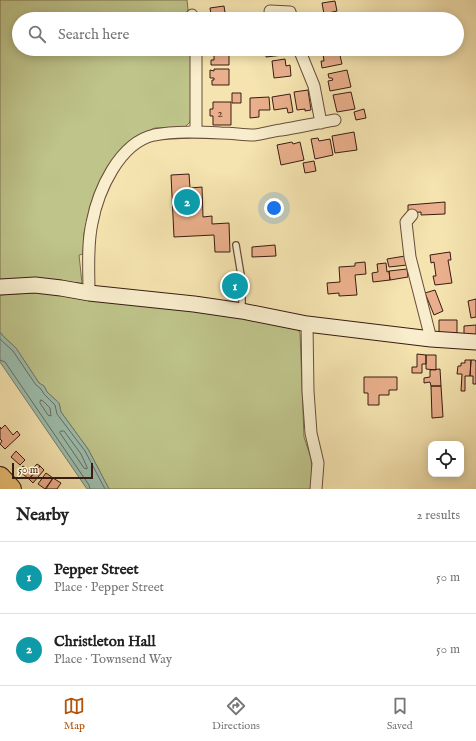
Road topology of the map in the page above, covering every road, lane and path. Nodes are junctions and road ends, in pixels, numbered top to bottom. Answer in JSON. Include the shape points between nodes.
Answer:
{"nodes":[{"id":1,"x":270,"y":11,"type":"dead end"},
{"id":2,"x":290,"y":12,"type":"edge"},
{"id":3,"x":196,"y":56,"type":"edge"},
{"id":4,"x":302,"y":56,"type":"edge"},
{"id":5,"x":335,"y":120,"type":"dead end"},
{"id":6,"x":321,"y":123,"type":"junction"},
{"id":7,"x":196,"y":132,"type":"junction"},
{"id":8,"x":412,"y":215,"type":"dead end"},
{"id":9,"x":236,"y":245,"type":"dead end"},
{"id":10,"x":0,"y":287,"type":"edge"},
{"id":11,"x":89,"y":293,"type":"junction"},
{"id":12,"x":242,"y":311,"type":"junction"},
{"id":13,"x":308,"y":324,"type":"junction"},
{"id":14,"x":431,"y":339,"type":"junction"},
{"id":15,"x":476,"y":342,"type":"edge"},
{"id":16,"x":0,"y":477,"type":"edge"},
{"id":17,"x":11,"y":489,"type":"edge"},
{"id":18,"x":316,"y":489,"type":"edge"}],
"edges":[{"from":1,"to":2,"type":"street"},
{"from":3,"to":7,"type":"street"},
{"from":4,"to":6,"type":"street","via":[[314,86]]},
{"from":5,"to":6,"type":"street"},
{"from":6,"to":7,"type":"street","via":[[255,135]]},
{"from":7,"to":11,"type":"street","via":[[153,135],[136,144],[115,165],[105,184],[92,223],[89,245]]},
{"from":8,"to":14,"type":"street","via":[[406,222],[410,257]]},
{"from":9,"to":12,"type":"lane","via":[[242,282]]},
{"from":10,"to":11,"type":"street","via":[[35,285]]},
{"from":11,"to":12,"type":"street"},
{"from":12,"to":13,"type":"street"},
{"from":13,"to":14,"type":"street"},
{"from":13,"to":18,"type":"street","via":[[311,433],[318,463]]},
{"from":14,"to":15,"type":"street"},
{"from":16,"to":17,"type":"highway"}]}
